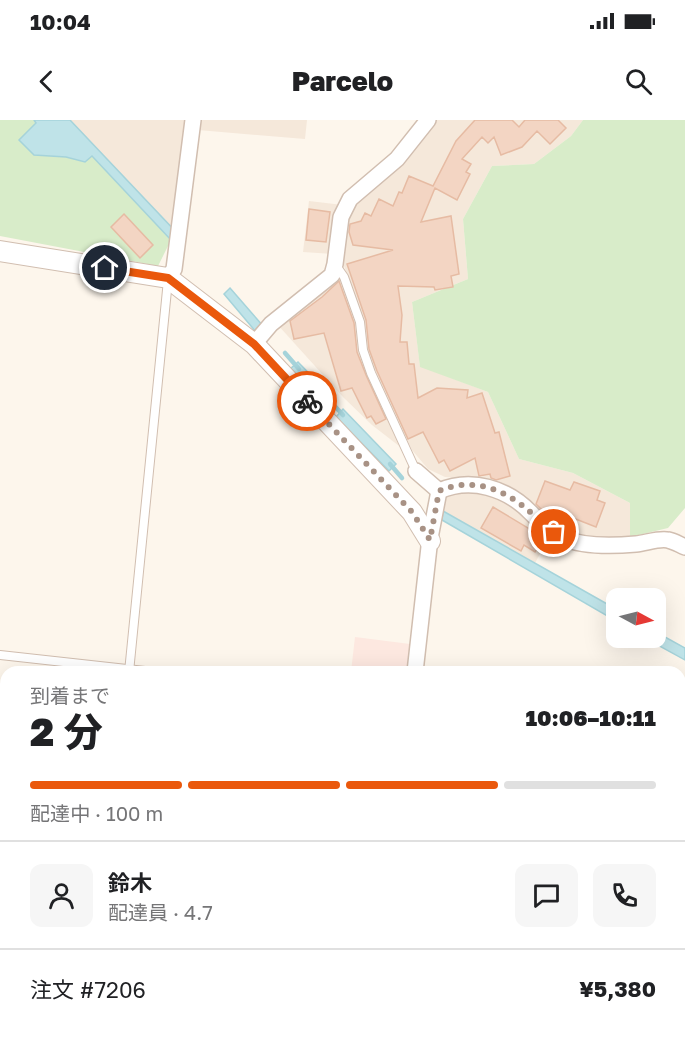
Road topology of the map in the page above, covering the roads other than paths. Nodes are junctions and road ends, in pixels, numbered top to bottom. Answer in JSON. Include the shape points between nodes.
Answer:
{"nodes":[{"id":1,"x":192,"y":120,"type":"edge"},
{"id":2,"x":428,"y":120,"type":"edge"},
{"id":3,"x":0,"y":251,"type":"edge"},
{"id":4,"x":335,"y":264,"type":"junction"},
{"id":5,"x":168,"y":278,"type":"junction"},
{"id":6,"x":257,"y":341,"type":"junction"},
{"id":7,"x":416,"y":471,"type":"joint"},
{"id":8,"x":439,"y":491,"type":"junction"},
{"id":9,"x":430,"y":540,"type":"junction"},
{"id":10,"x":685,"y":547,"type":"edge"},
{"id":11,"x":0,"y":655,"type":"edge"},
{"id":12,"x":95,"y":666,"type":"edge"},
{"id":13,"x":129,"y":666,"type":"edge"},
{"id":14,"x":416,"y":666,"type":"edge"}],
"edges":[{"from":1,"to":5,"type":"street","via":[[174,269]]},
{"from":2,"to":4,"type":"street","via":[[397,159],[350,199],[341,217]]},
{"from":3,"to":5,"type":"street"},
{"from":4,"to":6,"type":"street","via":[[332,275],[269,326]]},
{"from":4,"to":7,"type":"lane","via":[[344,277],[360,322],[371,373]]},
{"from":5,"to":6,"type":"street"},
{"from":5,"to":13,"type":"lane"},
{"from":6,"to":9,"type":"street","via":[[412,512]]},
{"from":7,"to":8,"type":"street"},
{"from":8,"to":9,"type":"street"},
{"from":8,"to":10,"type":"street","via":[[453,485],[484,486],[511,497],[564,539],[597,545],[666,539]]},
{"from":9,"to":14,"type":"street"},
{"from":11,"to":12,"type":"lane"}]}
